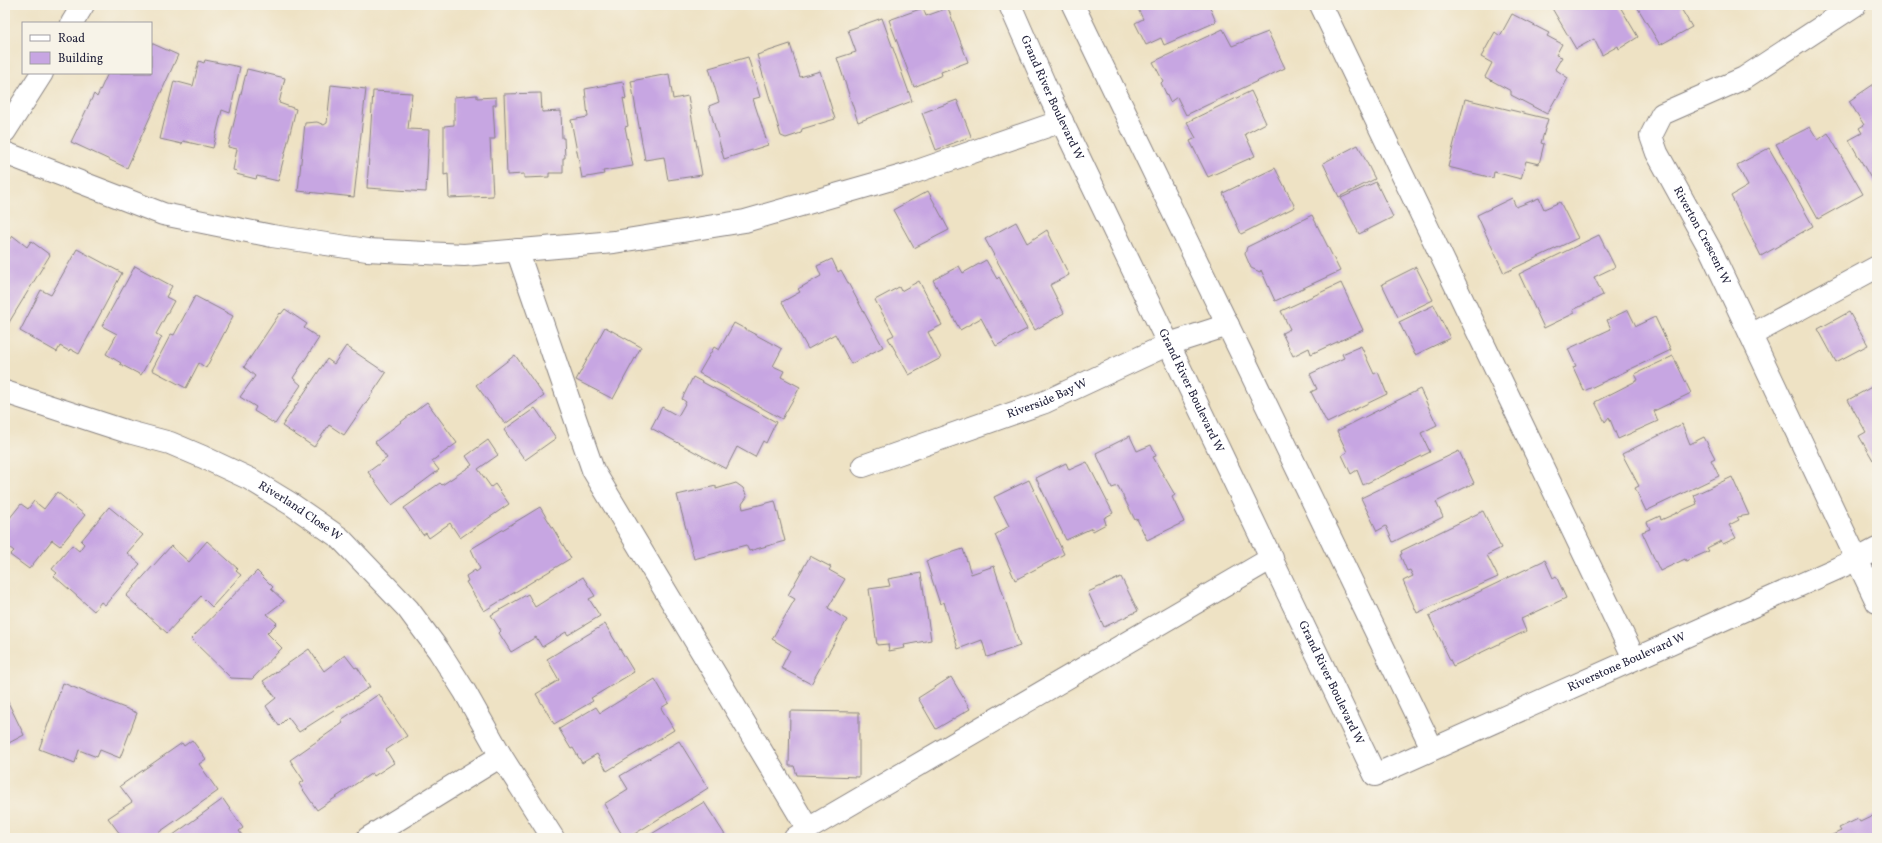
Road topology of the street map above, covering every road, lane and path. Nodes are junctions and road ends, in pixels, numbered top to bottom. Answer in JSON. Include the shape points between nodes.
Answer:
{"nodes":[{"id":1,"x":83,"y":5,"type":"edge"},
{"id":2,"x":1010,"y":5,"type":"edge"},
{"id":3,"x":1073,"y":5,"type":"edge"},
{"id":4,"x":1321,"y":5,"type":"edge"},
{"id":5,"x":1855,"y":5,"type":"edge"},
{"id":6,"x":73,"y":22,"type":"edge"},
{"id":7,"x":41,"y":74,"type":"edge"},
{"id":8,"x":1062,"y":121,"type":"junction"},
{"id":9,"x":5,"y":131,"type":"edge"},
{"id":10,"x":5,"y":153,"type":"edge"},
{"id":11,"x":517,"y":250,"type":"junction"},
{"id":12,"x":1877,"y":267,"type":"edge"},
{"id":13,"x":1228,"y":325,"type":"junction"},
{"id":14,"x":1751,"y":335,"type":"junction"},
{"id":15,"x":1169,"y":344,"type":"junction"},
{"id":16,"x":5,"y":392,"type":"edge"},
{"id":17,"x":863,"y":466,"type":"dead end"},
{"id":18,"x":1877,"y":549,"type":"edge"},
{"id":19,"x":1272,"y":558,"type":"junction"},
{"id":20,"x":1856,"y":560,"type":"junction"},
{"id":21,"x":1877,"y":602,"type":"edge"},
{"id":22,"x":1634,"y":658,"type":"junction"},
{"id":23,"x":1432,"y":748,"type":"junction"},
{"id":24,"x":501,"y":756,"type":"junction"},
{"id":25,"x":1376,"y":775,"type":"joint"},
{"id":26,"x":802,"y":833,"type":"edge"},
{"id":27,"x":368,"y":838,"type":"edge"},
{"id":28,"x":552,"y":838,"type":"edge"}],
"edges":[{"from":1,"to":6,"type":"street"},
{"from":2,"to":8,"type":"street","name":"Grand River Boulevard W"},
{"from":3,"to":13,"type":"street"},
{"from":4,"to":22,"type":"street"},
{"from":5,"to":14,"type":"street","name":"Riverton Crescent W","via":[[1744,78],[1662,114],[1651,136],[1657,153],[1711,251]]},
{"from":7,"to":9,"type":"street"},
{"from":8,"to":11,"type":"street","via":[[909,174],[745,221],[614,242]]},
{"from":8,"to":15,"type":"street","name":"Grand River Boulevard W"},
{"from":10,"to":11,"type":"street","via":[[163,214],[272,236],[367,250],[464,255]]},
{"from":11,"to":26,"type":"street","via":[[593,470]]},
{"from":12,"to":14,"type":"street"},
{"from":13,"to":15,"type":"street","name":"Riverside Bay W"},
{"from":13,"to":23,"type":"street"},
{"from":14,"to":20,"type":"street","name":"Riverton Crescent W"},
{"from":15,"to":17,"type":"street","name":"Riverside Bay W","via":[[1045,402]]},
{"from":15,"to":19,"type":"street","name":"Grand River Boulevard W"},
{"from":16,"to":24,"type":"street","name":"Riverland Close W","via":[[170,443],[203,457],[250,479],[340,538],[408,609],[462,686]]},
{"from":18,"to":20,"type":"street","name":"Riverstone Boulevard W"},
{"from":19,"to":25,"type":"street","name":"Grand River Boulevard W"},
{"from":19,"to":26,"type":"street"},
{"from":20,"to":21,"type":"street","name":"Riverton Crescent W"},
{"from":20,"to":22,"type":"street","name":"Riverstone Boulevard W"},
{"from":22,"to":23,"type":"street","name":"Riverstone Boulevard W"},
{"from":23,"to":25,"type":"street","name":"Riverstone Boulevard W"},
{"from":24,"to":27,"type":"street"},
{"from":24,"to":28,"type":"street","name":"Riverland Close W"}]}
